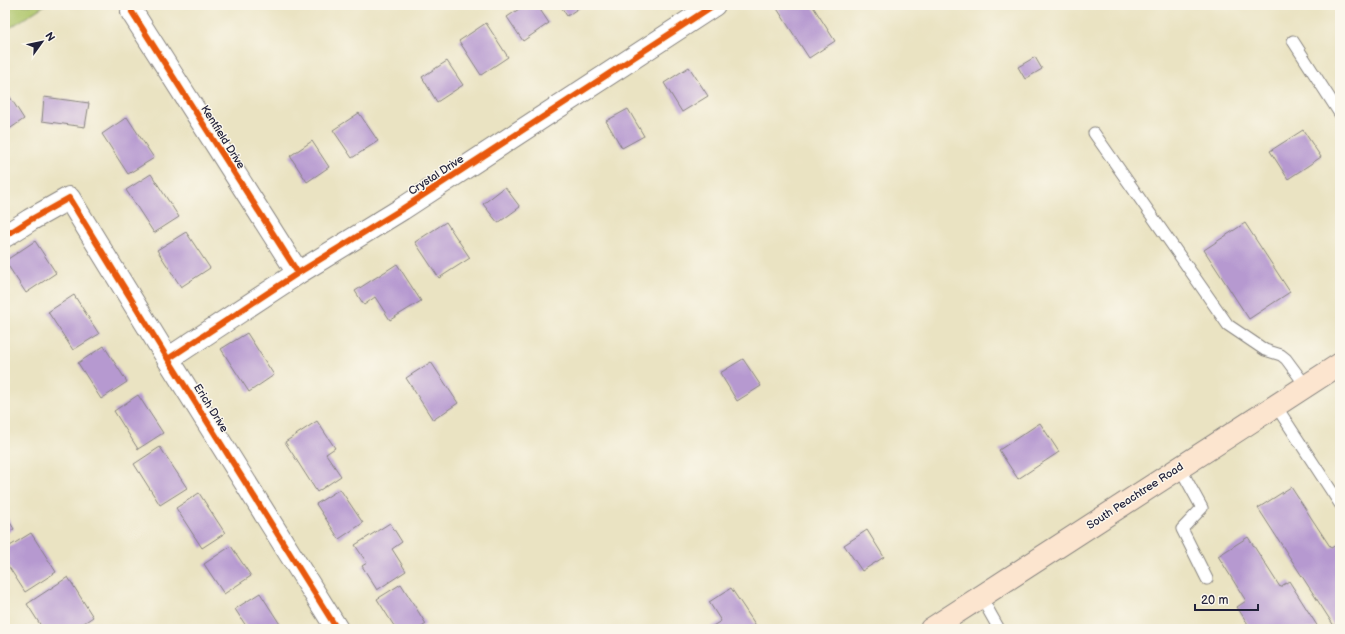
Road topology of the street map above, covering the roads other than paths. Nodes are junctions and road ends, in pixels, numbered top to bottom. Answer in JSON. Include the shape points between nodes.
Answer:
{"nodes":[{"id":1,"x":714,"y":5,"type":"edge"},
{"id":2,"x":132,"y":12,"type":"dead end"},
{"id":3,"x":1293,"y":41,"type":"dead end"},
{"id":4,"x":1340,"y":114,"type":"edge"},
{"id":5,"x":1094,"y":133,"type":"dead end"},
{"id":6,"x":5,"y":236,"type":"edge"},
{"id":7,"x":298,"y":273,"type":"junction"},
{"id":8,"x":168,"y":359,"type":"junction"},
{"id":9,"x":1340,"y":364,"type":"edge"},
{"id":10,"x":1306,"y":386,"type":"junction"},
{"id":11,"x":1276,"y":406,"type":"junction"},
{"id":12,"x":1180,"y":468,"type":"junction"},
{"id":13,"x":1340,"y":504,"type":"edge"},
{"id":14,"x":1207,"y":579,"type":"dead end"},
{"id":15,"x":981,"y":597,"type":"junction"},
{"id":16,"x":337,"y":629,"type":"edge"},
{"id":17,"x":931,"y":629,"type":"edge"},
{"id":18,"x":999,"y":629,"type":"edge"}],
"edges":[{"from":1,"to":7,"type":"street","name":"Crystal Drive","via":[[402,210]]},
{"from":2,"to":7,"type":"street","name":"Kentfield Drive"},
{"from":3,"to":4,"type":"lane"},
{"from":5,"to":10,"type":"lane","via":[[1228,325],[1265,350],[1281,355]]},
{"from":6,"to":8,"type":"street","name":"Erich Drive","via":[[69,198]]},
{"from":7,"to":8,"type":"street","name":"Crystal Drive"},
{"from":8,"to":16,"type":"street","name":"Erich Drive"},
{"from":9,"to":10,"type":"main road","name":"South Peachtree Road"},
{"from":10,"to":11,"type":"main road","name":"South Peachtree Road"},
{"from":11,"to":12,"type":"main road","name":"South Peachtree Road"},
{"from":11,"to":13,"type":"lane"},
{"from":12,"to":14,"type":"lane","via":[[1202,508],[1182,530]]},
{"from":12,"to":15,"type":"main road","name":"South Peachtree Road"},
{"from":15,"to":17,"type":"main road","name":"South Peachtree Road"},
{"from":15,"to":18,"type":"lane"}]}
